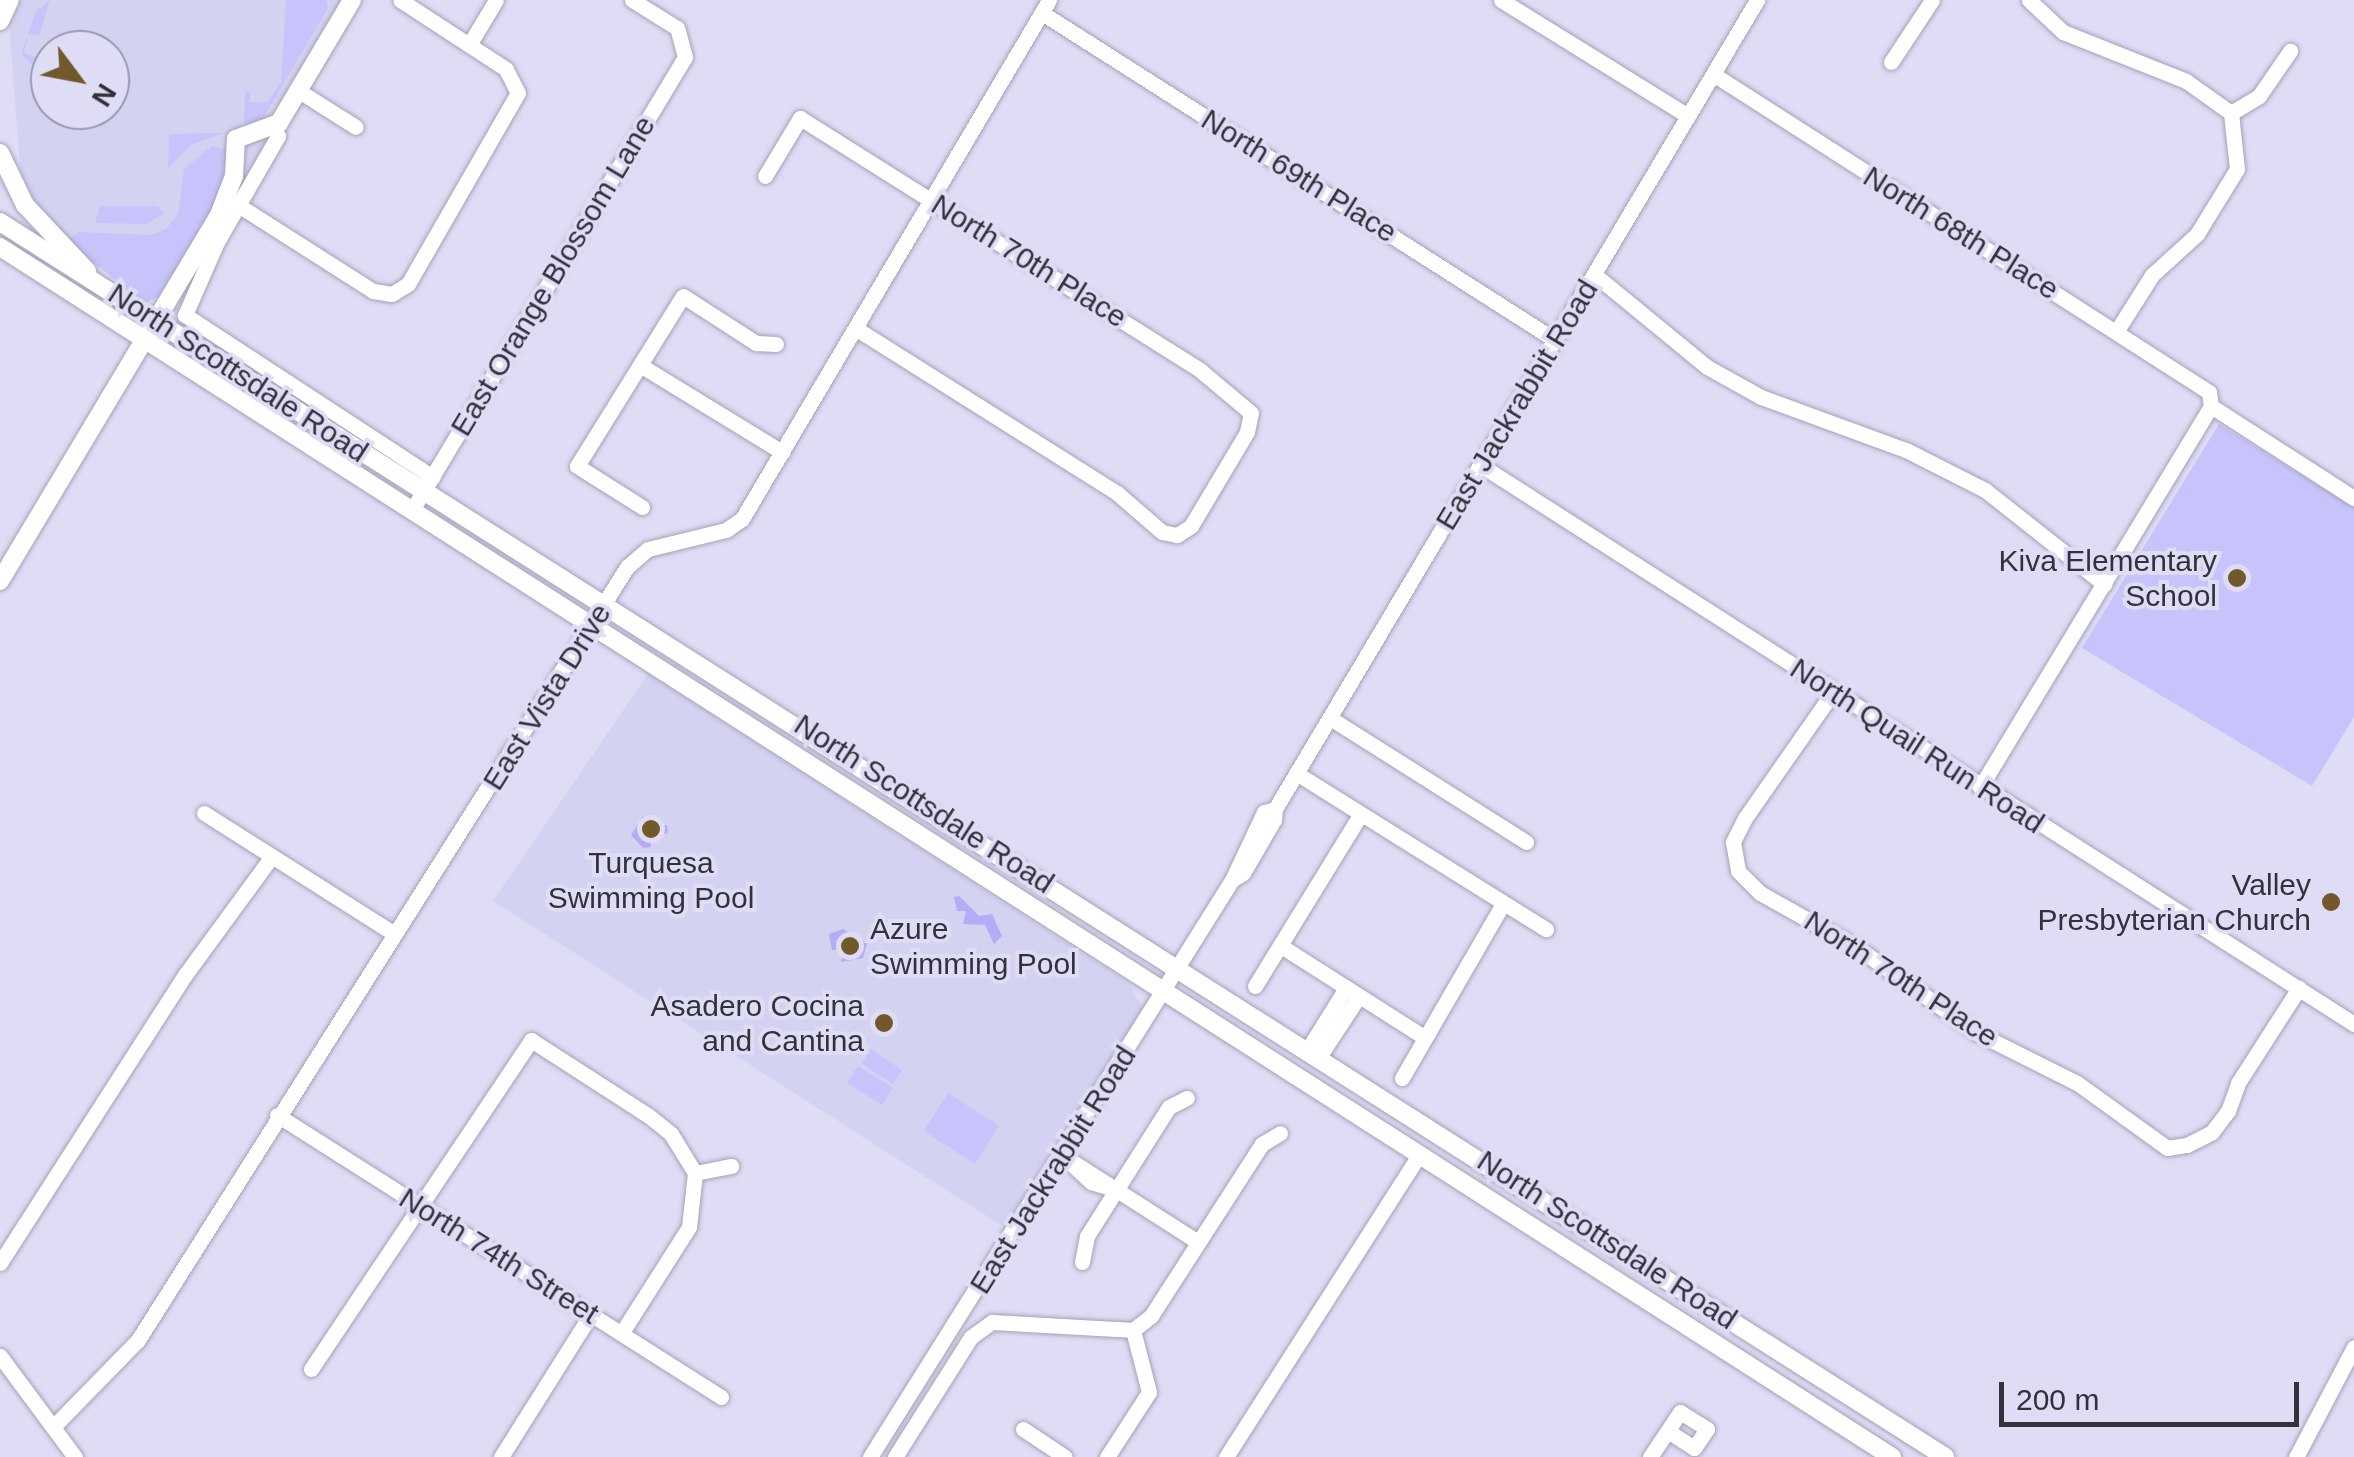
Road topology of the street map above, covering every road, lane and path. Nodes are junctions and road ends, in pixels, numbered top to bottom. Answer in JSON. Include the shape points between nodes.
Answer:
{"nodes":[{"id":1,"x":10,"y":0,"type":"edge"},
{"id":2,"x":338,"y":0,"type":"edge"},
{"id":3,"x":352,"y":0,"type":"edge"},
{"id":4,"x":400,"y":0,"type":"edge"},
{"id":5,"x":496,"y":0,"type":"edge"},
{"id":6,"x":632,"y":0,"type":"edge"},
{"id":7,"x":1502,"y":0,"type":"edge"},
{"id":8,"x":1756,"y":0,"type":"edge"},
{"id":9,"x":1932,"y":0,"type":"edge"},
{"id":10,"x":2035,"y":2,"type":"edge"},
{"id":11,"x":1045,"y":6,"type":"edge"},
{"id":12,"x":0,"y":21,"type":"edge"},
{"id":13,"x":332,"y":26,"type":"junction"},
{"id":14,"x":469,"y":44,"type":"junction"},
{"id":15,"x":2290,"y":51,"type":"dead end"},
{"id":16,"x":1890,"y":62,"type":"dead end"},
{"id":17,"x":1713,"y":74,"type":"junction"},
{"id":18,"x":299,"y":92,"type":"junction"},
{"id":19,"x":2232,"y":112,"type":"junction"},
{"id":20,"x":1688,"y":116,"type":"junction"},
{"id":21,"x":356,"y":127,"type":"dead end"},
{"id":22,"x":268,"y":130,"type":"junction"},
{"id":23,"x":0,"y":153,"type":"edge"},
{"id":24,"x":765,"y":176,"type":"dead end"},
{"id":25,"x":934,"y":201,"type":"junction"},
{"id":26,"x":238,"y":205,"type":"junction"},
{"id":27,"x":0,"y":222,"type":"edge"},
{"id":28,"x":0,"y":247,"type":"edge"},
{"id":29,"x":1594,"y":275,"type":"junction"},
{"id":30,"x":92,"y":280,"type":"junction"},
{"id":31,"x":157,"y":322,"type":"junction"},
{"id":32,"x":858,"y":329,"type":"junction"},
{"id":33,"x":2116,"y":332,"type":"junction"},
{"id":34,"x":146,"y":340,"type":"junction"},
{"id":35,"x":1555,"y":340,"type":"junction"},
{"id":36,"x":776,"y":344,"type":"dead end"},
{"id":37,"x":640,"y":365,"type":"junction"},
{"id":38,"x":2210,"y":399,"type":"junction"},
{"id":39,"x":782,"y":452,"type":"junction"},
{"id":40,"x":1482,"y":466,"type":"junction"},
{"id":41,"x":428,"y":484,"type":"junction"},
{"id":42,"x":2354,"y":498,"type":"edge"},
{"id":43,"x":642,"y":507,"type":"dead end"},
{"id":44,"x":412,"y":510,"type":"junction"},
{"id":45,"x":0,"y":581,"type":"edge"},
{"id":46,"x":2104,"y":584,"type":"junction"},
{"id":47,"x":605,"y":602,"type":"junction"},
{"id":48,"x":592,"y":625,"type":"junction"},
{"id":49,"x":1833,"y":692,"type":"junction"},
{"id":50,"x":1330,"y":718,"type":"junction"},
{"id":51,"x":1296,"y":773,"type":"junction"},
{"id":52,"x":1980,"y":787,"type":"junction"},
{"id":53,"x":916,"y":799,"type":"junction"},
{"id":54,"x":204,"y":813,"type":"dead end"},
{"id":55,"x":1360,"y":814,"type":"junction"},
{"id":56,"x":898,"y":821,"type":"junction"},
{"id":57,"x":978,"y":838,"type":"junction"},
{"id":58,"x":1526,"y":842,"type":"dead end"},
{"id":59,"x":272,"y":856,"type":"junction"},
{"id":60,"x":962,"y":862,"type":"junction"},
{"id":61,"x":1504,"y":904,"type":"junction"},
{"id":62,"x":1546,"y":930,"type":"dead end"},
{"id":63,"x":393,"y":933,"type":"junction"},
{"id":64,"x":1281,"y":946,"type":"junction"},
{"id":65,"x":1179,"y":967,"type":"junction"},
{"id":66,"x":1255,"y":986,"type":"dead end"},
{"id":67,"x":2299,"y":988,"type":"junction"},
{"id":68,"x":1165,"y":992,"type":"junction"},
{"id":69,"x":1352,"y":992,"type":"junction"},
{"id":70,"x":2354,"y":1024,"type":"edge"},
{"id":71,"x":1424,"y":1036,"type":"junction"},
{"id":72,"x":1314,"y":1053,"type":"junction"},
{"id":73,"x":1402,"y":1078,"type":"dead end"},
{"id":74,"x":1187,"y":1098,"type":"dead end"},
{"id":75,"x":277,"y":1115,"type":"junction"},
{"id":76,"x":1280,"y":1134,"type":"dead end"},
{"id":77,"x":1062,"y":1154,"type":"junction"},
{"id":78,"x":1419,"y":1154,"type":"junction"},
{"id":79,"x":731,"y":1166,"type":"dead end"},
{"id":80,"x":695,"y":1173,"type":"junction"},
{"id":81,"x":1117,"y":1190,"type":"junction"},
{"id":82,"x":422,"y":1210,"type":"junction"},
{"id":83,"x":1198,"y":1242,"type":"junction"},
{"id":84,"x":1082,"y":1262,"type":"dead end"},
{"id":85,"x":0,"y":1264,"type":"edge"},
{"id":86,"x":589,"y":1317,"type":"junction"},
{"id":87,"x":1133,"y":1330,"type":"junction"},
{"id":88,"x":622,"y":1332,"type":"junction"},
{"id":89,"x":2354,"y":1347,"type":"edge"},
{"id":90,"x":0,"y":1356,"type":"edge"},
{"id":91,"x":2350,"y":1369,"type":"edge"},
{"id":92,"x":311,"y":1370,"type":"dead end"},
{"id":93,"x":721,"y":1397,"type":"dead end"},
{"id":94,"x":53,"y":1427,"type":"junction"},
{"id":95,"x":1023,"y":1429,"type":"dead end"},
{"id":96,"x":1668,"y":1431,"type":"dead end"},
{"id":97,"x":75,"y":1457,"type":"edge"},
{"id":98,"x":501,"y":1457,"type":"edge"},
{"id":99,"x":870,"y":1457,"type":"edge"},
{"id":100,"x":895,"y":1457,"type":"edge"},
{"id":101,"x":1065,"y":1457,"type":"edge"},
{"id":102,"x":1107,"y":1457,"type":"edge"},
{"id":103,"x":1226,"y":1457,"type":"edge"},
{"id":104,"x":1650,"y":1457,"type":"edge"},
{"id":105,"x":1892,"y":1457,"type":"edge"},
{"id":106,"x":1945,"y":1457,"type":"edge"},
{"id":107,"x":2296,"y":1457,"type":"edge"}],
"edges":[{"from":1,"to":12,"type":"main road"},
{"from":2,"to":13,"type":"main road"},
{"from":3,"to":13,"type":"main road"},
{"from":4,"to":14,"type":"street"},
{"from":5,"to":14,"type":"street"},
{"from":6,"to":41,"type":"street","name":"East Orange Blossom Lane","via":[[684,39],[685,57]]},
{"from":7,"to":20,"type":"street"},
{"from":8,"to":17,"type":"street","name":"East Jackrabbit Road"},
{"from":9,"to":16,"type":"street"},
{"from":10,"to":19,"type":"street","via":[[2062,32],[2186,81]]},
{"from":11,"to":25,"type":"street","name":"East Vista Drive"},
{"from":11,"to":35,"type":"street","name":"North 69th Place"},
{"from":13,"to":18,"type":"main road"},
{"from":13,"to":22,"type":"main road"},
{"from":14,"to":26,"type":"street","via":[[516,84],[516,104],[408,284],[392,294],[373,290]]},
{"from":15,"to":19,"type":"street","via":[[2259,96]]},
{"from":17,"to":20,"type":"street","name":"East Jackrabbit Road"},
{"from":17,"to":33,"type":"street","name":"North 68th Place"},
{"from":18,"to":21,"type":"street"},
{"from":18,"to":22,"type":"main road"},
{"from":19,"to":33,"type":"street","via":[[2236,168],[2197,234],[2152,275]]},
{"from":20,"to":29,"type":"street","name":"East Jackrabbit Road"},
{"from":22,"to":26,"type":"street","via":[[278,136]]},
{"from":22,"to":31,"type":"main road","via":[[236,139],[229,193]]},
{"from":23,"to":30,"type":"main road","via":[[25,205]]},
{"from":24,"to":25,"type":"street","name":"North 70th Place","via":[[800,118]]},
{"from":25,"to":32,"type":"street","name":"East Vista Drive"},
{"from":25,"to":32,"type":"street","name":"North 70th Place","via":[[1201,371],[1252,413],[1247,432],[1191,526],[1177,536]]},
{"from":26,"to":41,"type":"street","via":[[184,305],[190,323]]},
{"from":27,"to":30,"type":"main road","name":"North Scottsdale Road"},
{"from":28,"to":34,"type":"main road","name":"North Scottsdale Road"},
{"from":29,"to":35,"type":"street","name":"East Jackrabbit Road"},
{"from":29,"to":46,"type":"street","via":[[1707,366],[1760,397],[1906,450],[1985,490]]},
{"from":30,"to":31,"type":"main road","name":"North Scottsdale Road"},
{"from":31,"to":34,"type":"main road"},
{"from":31,"to":41,"type":"main road","name":"North Scottsdale Road"},
{"from":32,"to":39,"type":"street","name":"East Vista Drive"},
{"from":33,"to":38,"type":"street","name":"North 68th Place"},
{"from":34,"to":44,"type":"main road","name":"North Scottsdale Road"},
{"from":34,"to":45,"type":"main road"},
{"from":35,"to":40,"type":"street","name":"East Jackrabbit Road"},
{"from":36,"to":37,"type":"street","via":[[756,343],[683,296]]},
{"from":37,"to":39,"type":"street"},
{"from":37,"to":43,"type":"street","via":[[576,466]]},
{"from":38,"to":42,"type":"street","name":"North 68th Place"},
{"from":38,"to":46,"type":"street"},
{"from":39,"to":47,"type":"street","name":"East Vista Drive","via":[[742,519],[726,530],[648,548]]},
{"from":40,"to":49,"type":"street","name":"North Quail Run Road"},
{"from":40,"to":50,"type":"street","name":"East Jackrabbit Road"},
{"from":41,"to":44,"type":"street","name":"East Orange Blossom Lane"},
{"from":41,"to":47,"type":"main road","name":"North Scottsdale Road"},
{"from":44,"to":48,"type":"main road","name":"North Scottsdale Road"},
{"from":46,"to":52,"type":"street"},
{"from":47,"to":48,"type":"street","name":"East Vista Drive"},
{"from":47,"to":53,"type":"main road","name":"North Scottsdale Road"},
{"from":48,"to":56,"type":"main road","name":"North Scottsdale Road"},
{"from":48,"to":63,"type":"street","name":"East Vista Drive"},
{"from":49,"to":52,"type":"street","name":"North Quail Run Road"},
{"from":49,"to":67,"type":"street","name":"North 70th Place","via":[[1745,818],[1734,842],[1738,871],[1760,893],[1855,946],[1977,1033],[2076,1083],[2167,1148],[2212,1132]]},
{"from":50,"to":51,"type":"street","name":"East Jackrabbit Road"},
{"from":50,"to":58,"type":"street"},
{"from":51,"to":55,"type":"street"},
{"from":51,"to":65,"type":"street","name":"East Jackrabbit Road","via":[[1274,808],[1264,812]]},
{"from":52,"to":67,"type":"street","name":"North Quail Run Road"},
{"from":53,"to":56,"type":"main road"},
{"from":53,"to":57,"type":"main road","name":"North Scottsdale Road"},
{"from":54,"to":59,"type":"street"},
{"from":55,"to":61,"type":"street"},
{"from":55,"to":64,"type":"street"},
{"from":56,"to":60,"type":"main road","name":"North Scottsdale Road"},
{"from":57,"to":60,"type":"main road"},
{"from":57,"to":65,"type":"main road","name":"North Scottsdale Road"},
{"from":59,"to":63,"type":"street"},
{"from":59,"to":85,"type":"street","via":[[185,975]]},
{"from":60,"to":68,"type":"main road","name":"North Scottsdale Road"},
{"from":61,"to":62,"type":"street"},
{"from":61,"to":71,"type":"street"},
{"from":63,"to":75,"type":"street","name":"East Vista Drive"},
{"from":64,"to":66,"type":"street"},
{"from":64,"to":69,"type":"street"},
{"from":65,"to":68,"type":"street","name":"East Jackrabbit Road"},
{"from":65,"to":72,"type":"main road","name":"North Scottsdale Road"},
{"from":67,"to":70,"type":"street","name":"North Quail Run Road"},
{"from":68,"to":77,"type":"street","name":"East Jackrabbit Road"},
{"from":68,"to":78,"type":"main road","name":"North Scottsdale Road"},
{"from":69,"to":71,"type":"street"},
{"from":69,"to":72,"type":"street"},
{"from":71,"to":73,"type":"street"},
{"from":72,"to":106,"type":"main road","name":"North Scottsdale Road"},
{"from":74,"to":81,"type":"street","via":[[1169,1108]]},
{"from":75,"to":82,"type":"street","name":"North 74th Street"},
{"from":75,"to":94,"type":"street","name":"East Vista Drive","via":[[138,1340]]},
{"from":76,"to":83,"type":"street","via":[[1262,1144]]},
{"from":77,"to":81,"type":"street","via":[[1091,1182]]},
{"from":77,"to":99,"type":"street","name":"East Jackrabbit Road"},
{"from":78,"to":103,"type":"street"},
{"from":78,"to":105,"type":"main road","name":"North Scottsdale Road"},
{"from":79,"to":80,"type":"street"},
{"from":80,"to":82,"type":"street","via":[[671,1134],[531,1040]]},
{"from":80,"to":88,"type":"street","via":[[688,1227]]},
{"from":81,"to":83,"type":"street"},
{"from":81,"to":84,"type":"street","via":[[1087,1236]]},
{"from":82,"to":86,"type":"street","name":"North 74th Street"},
{"from":82,"to":92,"type":"street","via":[[412,1214]]},
{"from":83,"to":87,"type":"street","via":[[1150,1316]]},
{"from":86,"to":88,"type":"street","name":"North 74th Street"},
{"from":86,"to":98,"type":"street"},
{"from":87,"to":100,"type":"street","via":[[992,1322],[971,1337]]},
{"from":87,"to":102,"type":"street","via":[[1149,1392]]},
{"from":88,"to":93,"type":"street","name":"North 74th Street"},
{"from":89,"to":91,"type":"street"},
{"from":90,"to":94,"type":"street"},
{"from":91,"to":107,"type":"street"},
{"from":94,"to":97,"type":"street"},
{"from":95,"to":101,"type":"street"},
{"from":96,"to":104,"type":"street"}]}
